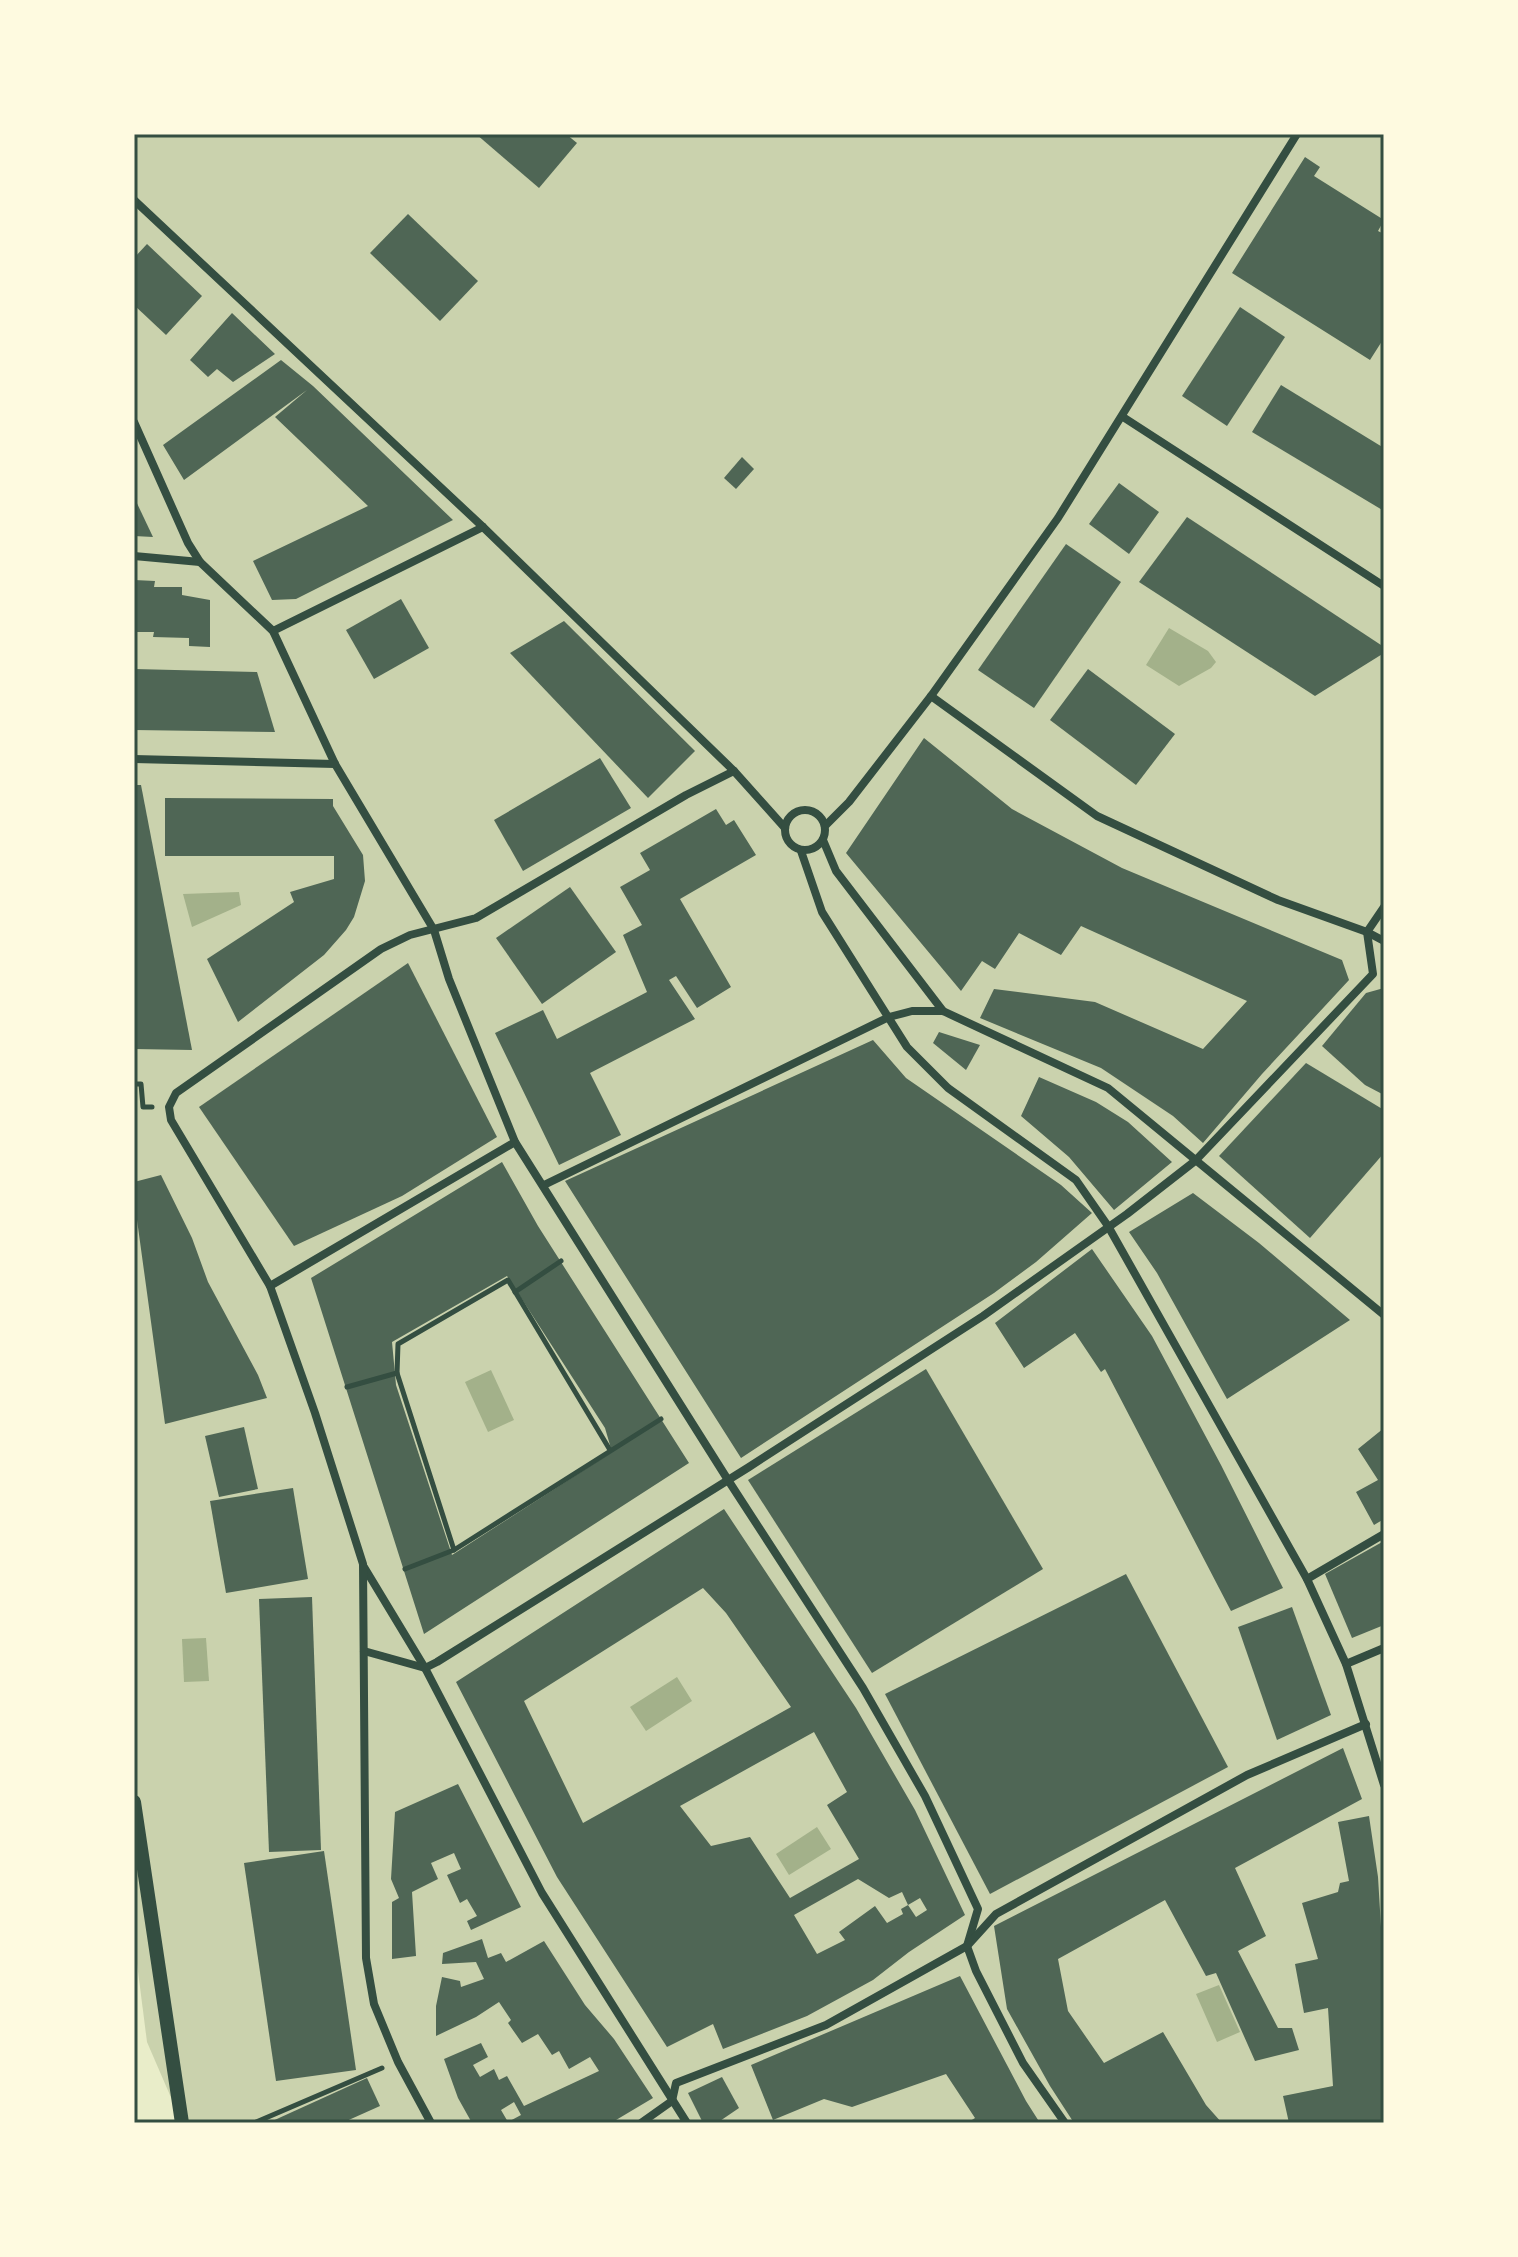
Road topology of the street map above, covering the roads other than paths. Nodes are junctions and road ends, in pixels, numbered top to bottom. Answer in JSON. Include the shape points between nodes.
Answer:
{"nodes":[{"id":1,"x":1297,"y":134,"type":"edge"},
{"id":2,"x":134,"y":200,"type":"edge"},
{"id":3,"x":1123,"y":417,"type":"junction"},
{"id":4,"x":134,"y":422,"type":"edge"},
{"id":5,"x":483,"y":527,"type":"junction"},
{"id":6,"x":134,"y":556,"type":"edge"},
{"id":7,"x":200,"y":562,"type":"junction"},
{"id":8,"x":1384,"y":586,"type":"edge"},
{"id":9,"x":273,"y":631,"type":"junction"},
{"id":10,"x":931,"y":696,"type":"junction"},
{"id":11,"x":134,"y":759,"type":"edge"},
{"id":12,"x":335,"y":764,"type":"junction"},
{"id":13,"x":734,"y":771,"type":"junction"},
{"id":14,"x":825,"y":826,"type":"junction"},
{"id":15,"x":785,"y":828,"type":"junction"},
{"id":16,"x":823,"y":840,"type":"junction"},
{"id":17,"x":801,"y":851,"type":"junction"},
{"id":18,"x":1384,"y":907,"type":"edge"},
{"id":19,"x":434,"y":930,"type":"junction"},
{"id":20,"x":1367,"y":932,"type":"junction"},
{"id":21,"x":1384,"y":941,"type":"edge"},
{"id":22,"x":943,"y":1011,"type":"junction"},
{"id":23,"x":889,"y":1017,"type":"junction"},
{"id":24,"x":515,"y":1142,"type":"junction"},
{"id":25,"x":1195,"y":1161,"type":"junction"},
{"id":26,"x":544,"y":1185,"type":"junction"},
{"id":27,"x":1108,"y":1226,"type":"junction"},
{"id":28,"x":270,"y":1286,"type":"junction"},
{"id":29,"x":1384,"y":1315,"type":"edge"},
{"id":30,"x":728,"y":1480,"type":"junction"},
{"id":31,"x":1384,"y":1534,"type":"edge"},
{"id":32,"x":363,"y":1564,"type":"junction"},
{"id":33,"x":1307,"y":1579,"type":"junction"},
{"id":34,"x":1384,"y":1648,"type":"edge"},
{"id":35,"x":364,"y":1651,"type":"junction"},
{"id":36,"x":1346,"y":1664,"type":"junction"},
{"id":37,"x":425,"y":1668,"type":"junction"},
{"id":38,"x":1366,"y":1724,"type":"junction"},
{"id":39,"x":1384,"y":1785,"type":"edge"},
{"id":40,"x":134,"y":1802,"type":"edge"},
{"id":41,"x":967,"y":1946,"type":"junction"},
{"id":42,"x":672,"y":2101,"type":"junction"},
{"id":43,"x":182,"y":2123,"type":"edge"},
{"id":44,"x":431,"y":2123,"type":"edge"},
{"id":45,"x":641,"y":2123,"type":"edge"},
{"id":46,"x":687,"y":2123,"type":"edge"},
{"id":47,"x":1065,"y":2123,"type":"edge"}],
"edges":[{"from":1,"to":3,"type":"street"},
{"from":2,"to":5,"type":"street"},
{"from":3,"to":8,"type":"street"},
{"from":3,"to":10,"type":"street"},
{"from":4,"to":7,"type":"street"},
{"from":5,"to":9,"type":"street"},
{"from":5,"to":13,"type":"street"},
{"from":6,"to":7,"type":"street"},
{"from":7,"to":9,"type":"street"},
{"from":9,"to":12,"type":"street"},
{"from":10,"to":14,"type":"street"},
{"from":10,"to":20,"type":"street","via":[[1097,816],[1278,900]]},
{"from":11,"to":12,"type":"street"},
{"from":12,"to":19,"type":"street"},
{"from":13,"to":15,"type":"street"},
{"from":13,"to":19,"type":"street","via":[[476,918]]},
{"from":14,"to":15,"type":"street","via":[[818,815],[805,810],[791,815]]},
{"from":14,"to":16,"type":"street"},
{"from":15,"to":17,"type":"street","via":[[789,843]]},
{"from":16,"to":17,"type":"street"},
{"from":16,"to":22,"type":"street","via":[[836,871]]},
{"from":17,"to":23,"type":"street","via":[[822,912]]},
{"from":18,"to":20,"type":"street"},
{"from":19,"to":24,"type":"street"},
{"from":19,"to":28,"type":"street","via":[[381,949],[176,1093],[169,1107],[171,1120]]},
{"from":20,"to":21,"type":"street"},
{"from":20,"to":25,"type":"street","via":[[1373,974]]},
{"from":22,"to":23,"type":"street"},
{"from":22,"to":25,"type":"street","via":[[1108,1088]]},
{"from":23,"to":26,"type":"street"},
{"from":23,"to":27,"type":"street","via":[[907,1047],[948,1088],[1076,1180]]},
{"from":24,"to":26,"type":"street"},
{"from":24,"to":28,"type":"street"},
{"from":25,"to":27,"type":"street"},
{"from":25,"to":29,"type":"street"},
{"from":26,"to":30,"type":"street"},
{"from":27,"to":30,"type":"street","via":[[983,1316]]},
{"from":27,"to":33,"type":"street"},
{"from":28,"to":32,"type":"street"},
{"from":30,"to":37,"type":"street"},
{"from":30,"to":41,"type":"street","via":[[863,1688],[925,1796],[978,1909]]},
{"from":31,"to":33,"type":"street"},
{"from":32,"to":35,"type":"street"},
{"from":32,"to":37,"type":"street"},
{"from":33,"to":36,"type":"street"},
{"from":34,"to":36,"type":"street"},
{"from":35,"to":37,"type":"street"},
{"from":35,"to":44,"type":"street","via":[[366,1958],[374,2004]]},
{"from":36,"to":38,"type":"street"},
{"from":37,"to":42,"type":"street","via":[[542,1893]]},
{"from":38,"to":39,"type":"street"},
{"from":38,"to":41,"type":"street","via":[[1247,1775],[996,1914]]},
{"from":40,"to":43,"type":"street"},
{"from":41,"to":42,"type":"street","via":[[826,2025],[676,2083]]},
{"from":41,"to":47,"type":"street","via":[[1023,2063]]},
{"from":42,"to":45,"type":"street"},
{"from":42,"to":46,"type":"street"}]}
